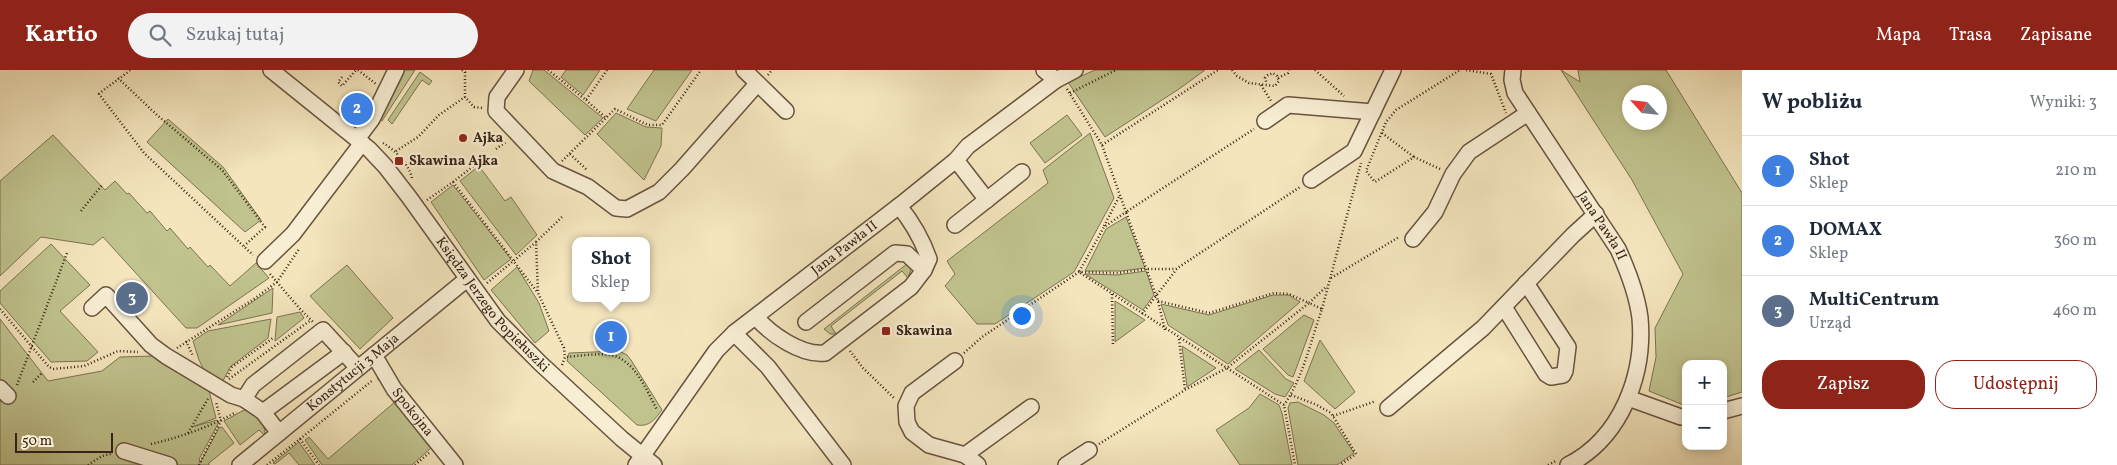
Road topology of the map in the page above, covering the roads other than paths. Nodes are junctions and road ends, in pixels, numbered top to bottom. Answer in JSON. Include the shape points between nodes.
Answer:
{"nodes":[{"id":1,"x":271,"y":70,"type":"edge"},
{"id":2,"x":396,"y":70,"type":"edge"},
{"id":3,"x":744,"y":70,"type":"edge"},
{"id":4,"x":1044,"y":70,"type":"edge"},
{"id":5,"x":1075,"y":70,"type":"edge"},
{"id":6,"x":1393,"y":70,"type":"edge"},
{"id":7,"x":1513,"y":70,"type":"edge"},
{"id":8,"x":509,"y":74,"type":"edge"},
{"id":9,"x":1060,"y":82,"type":"junction"},
{"id":10,"x":757,"y":84,"type":"junction"},
{"id":11,"x":786,"y":111,"type":"dead end"},
{"id":12,"x":1373,"y":112,"type":"junction"},
{"id":13,"x":1528,"y":113,"type":"junction"},
{"id":14,"x":1271,"y":117,"type":"road end"},
{"id":15,"x":365,"y":140,"type":"junction"},
{"id":16,"x":956,"y":160,"type":"junction"},
{"id":17,"x":1022,"y":172,"type":"dead end"},
{"id":18,"x":1311,"y":180,"type":"road end"},
{"id":19,"x":987,"y":200,"type":"junction"},
{"id":20,"x":899,"y":206,"type":"junction"},
{"id":21,"x":1596,"y":214,"type":"junction"},
{"id":22,"x":955,"y":225,"type":"dead end"},
{"id":23,"x":1413,"y":239,"type":"road end"},
{"id":24,"x":262,"y":263,"type":"road end"},
{"id":25,"x":924,"y":270,"type":"junction"},
{"id":26,"x":467,"y":279,"type":"junction"},
{"id":27,"x":1526,"y":283,"type":"junction"},
{"id":28,"x":1504,"y":307,"type":"junction"},
{"id":29,"x":92,"y":308,"type":"dead end"},
{"id":30,"x":756,"y":317,"type":"junction"},
{"id":31,"x":806,"y":322,"type":"dead end"},
{"id":32,"x":734,"y":333,"type":"junction"},
{"id":33,"x":344,"y":352,"type":"junction"},
{"id":34,"x":374,"y":355,"type":"junction"},
{"id":35,"x":955,"y":361,"type":"road end"},
{"id":36,"x":358,"y":368,"type":"junction"},
{"id":37,"x":1628,"y":398,"type":"junction"},
{"id":38,"x":244,"y":399,"type":"junction"},
{"id":39,"x":1382,"y":405,"type":"road end"},
{"id":40,"x":1742,"y":406,"type":"edge"},
{"id":41,"x":1031,"y":407,"type":"dead end"},
{"id":42,"x":1727,"y":410,"type":"edge"},
{"id":43,"x":263,"y":412,"type":"junction"},
{"id":44,"x":1682,"y":417,"type":"edge"},
{"id":45,"x":279,"y":433,"type":"junction"},
{"id":46,"x":1089,"y":450,"type":"road end"},
{"id":47,"x":124,"y":451,"type":"road end"},
{"id":48,"x":965,"y":455,"type":"junction"},
{"id":49,"x":644,"y":462,"type":"edge"},
{"id":50,"x":169,"y":465,"type":"edge"},
{"id":51,"x":240,"y":465,"type":"edge"},
{"id":52,"x":455,"y":465,"type":"edge"},
{"id":53,"x":843,"y":465,"type":"edge"},
{"id":54,"x":978,"y":465,"type":"edge"},
{"id":55,"x":1066,"y":465,"type":"edge"},
{"id":56,"x":1568,"y":465,"type":"edge"}],
"edges":[{"from":1,"to":15,"type":"street","name":"Księdza Jerzego Popiełuszki"},
{"from":2,"to":15,"type":"street"},
{"from":3,"to":10,"type":"street"},
{"from":4,"to":9,"type":"street"},
{"from":5,"to":9,"type":"street","name":"Jana Pawła II"},
{"from":6,"to":12,"type":"street"},
{"from":7,"to":13,"type":"street","name":"Jana Pawła II","via":[[1516,94]]},
{"from":8,"to":10,"type":"street","via":[[497,97],[496,111],[553,171],[591,189],[616,208],[627,209],[659,192]]},
{"from":9,"to":16,"type":"street","name":"Jana Pawła II","via":[[968,146]]},
{"from":10,"to":11,"type":"street"},
{"from":12,"to":14,"type":"street","via":[[1288,105]]},
{"from":12,"to":18,"type":"street","via":[[1354,151]]},
{"from":13,"to":21,"type":"street","name":"Jana Pawła II"},
{"from":13,"to":23,"type":"street","via":[[1469,152],[1453,174],[1435,212]]},
{"from":15,"to":24,"type":"street","via":[[293,234]]},
{"from":15,"to":26,"type":"street","name":"Księdza Jerzego Popiełuszki"},
{"from":16,"to":19,"type":"street"},
{"from":16,"to":20,"type":"street","name":"Jana Pawła II"},
{"from":17,"to":19,"type":"street"},
{"from":19,"to":22,"type":"street"},
{"from":20,"to":25,"type":"street","via":[[924,245],[929,259]]},
{"from":20,"to":30,"type":"street","name":"Jana Pawła II"},
{"from":21,"to":27,"type":"street"},
{"from":21,"to":37,"type":"street","name":"Jana Pawła II","via":[[1630,276],[1640,317],[1638,366]]},
{"from":25,"to":30,"type":"street","via":[[911,287],[825,353],[807,352],[765,328]]},
{"from":25,"to":31,"type":"street","via":[[907,254],[895,253]]},
{"from":26,"to":34,"type":"street","name":"Konstytucji 3 Maja"},
{"from":26,"to":49,"type":"street","name":"Księdza Jerzego Popiełuszki","via":[[504,327]]},
{"from":27,"to":28,"type":"street"},
{"from":27,"to":28,"type":"street","via":[[1568,346],[1563,375],[1551,377],[1546,374]]},
{"from":28,"to":39,"type":"street","via":[[1483,328]]},
{"from":29,"to":38,"type":"street","via":[[106,296],[151,345],[231,395]]},
{"from":30,"to":32,"type":"street","name":"Jana Pawła II"},
{"from":32,"to":49,"type":"street","name":"Jana Pawła II","via":[[716,351]]},
{"from":32,"to":53,"type":"street","via":[[768,367]]},
{"from":33,"to":36,"type":"street"},
{"from":33,"to":38,"type":"street","via":[[323,330],[253,385]]},
{"from":33,"to":43,"type":"street"},
{"from":34,"to":36,"type":"street","name":"Konstytucji 3 Maja"},
{"from":34,"to":52,"type":"street","name":"Spokojna","via":[[394,388]]},
{"from":35,"to":48,"type":"street","via":[[912,392],[906,406],[907,422],[912,432],[929,445]]},
{"from":36,"to":45,"type":"street","name":"Konstytucji 3 Maja"},
{"from":37,"to":44,"type":"street"},
{"from":37,"to":56,"type":"street","name":"Jana Pawła II","via":[[1602,440]]},
{"from":38,"to":43,"type":"street"},
{"from":40,"to":42,"type":"street"},
{"from":41,"to":48,"type":"street"},
{"from":43,"to":45,"type":"street"},
{"from":45,"to":51,"type":"street","name":"Konstytucji 3 Maja"},
{"from":46,"to":55,"type":"street"},
{"from":47,"to":50,"type":"street"},
{"from":48,"to":54,"type":"street"}]}
